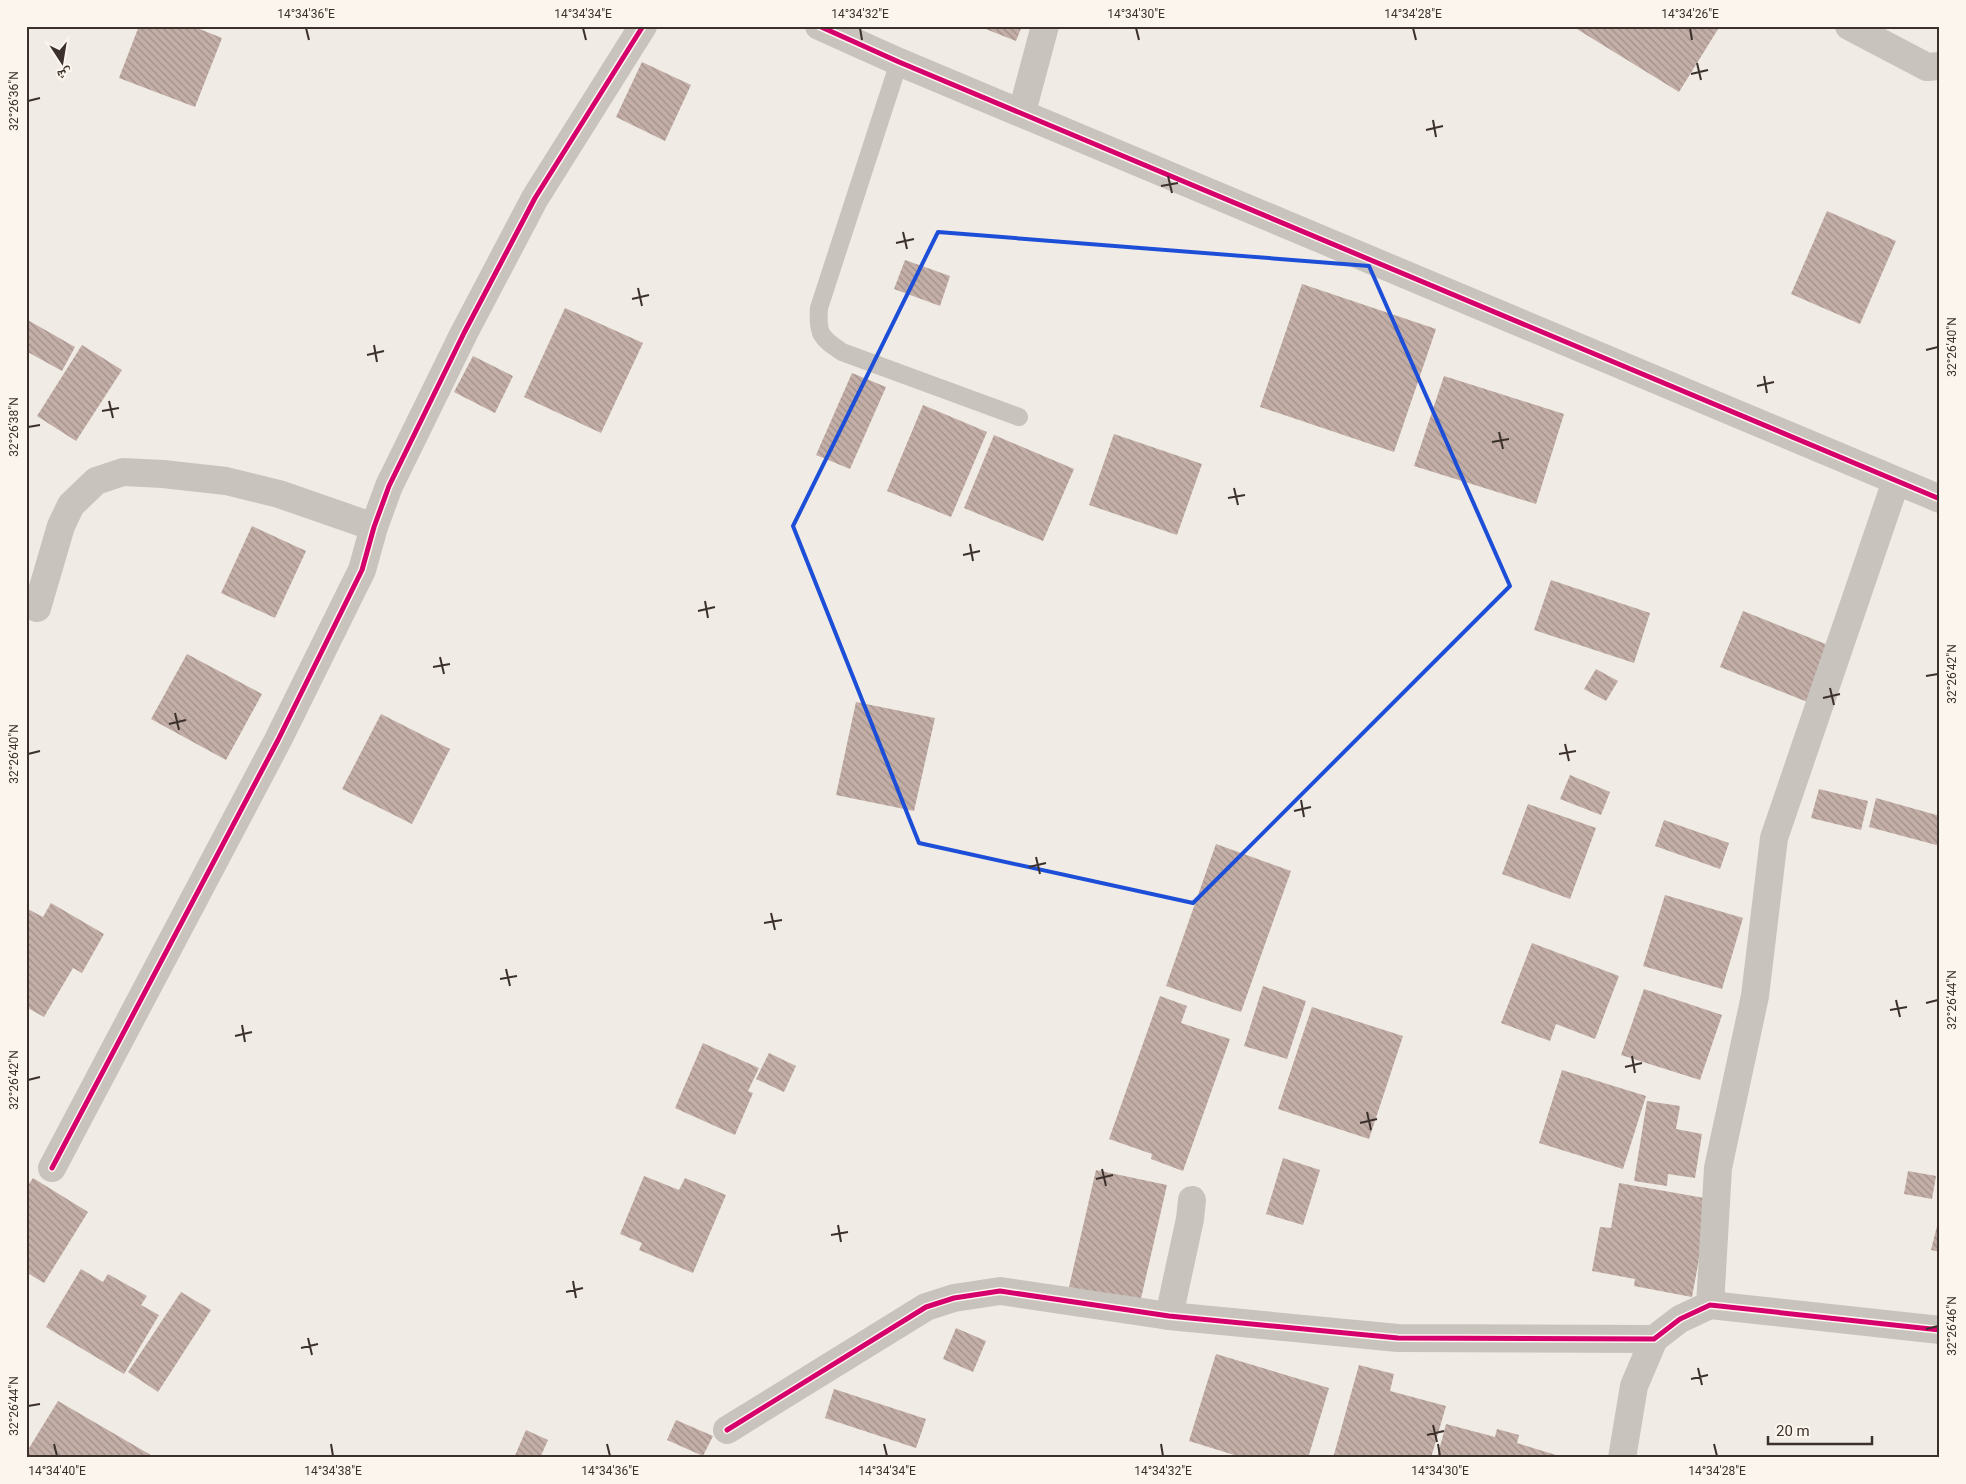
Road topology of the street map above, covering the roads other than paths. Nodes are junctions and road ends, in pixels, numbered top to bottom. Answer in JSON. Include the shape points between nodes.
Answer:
{"nodes":[{"id":1,"x":643,"y":26,"type":"edge"},
{"id":2,"x":819,"y":26,"type":"edge"},
{"id":3,"x":1045,"y":26,"type":"edge"},
{"id":4,"x":1849,"y":26,"type":"edge"},
{"id":5,"x":899,"y":62,"type":"junction"},
{"id":6,"x":1940,"y":66,"type":"edge"},
{"id":7,"x":1022,"y":112,"type":"junction"},
{"id":8,"x":1019,"y":417,"type":"dead end"},
{"id":9,"x":1896,"y":481,"type":"junction"},
{"id":10,"x":1940,"y":499,"type":"edge"},
{"id":11,"x":374,"y":528,"type":"junction"},
{"id":12,"x":37,"y":608,"type":"dead end"},
{"id":13,"x":52,"y":1168,"type":"dead end"},
{"id":14,"x":1192,"y":1200,"type":"dead end"},
{"id":15,"x":1710,"y":1305,"type":"junction"},
{"id":16,"x":1169,"y":1316,"type":"junction"},
{"id":17,"x":1940,"y":1330,"type":"edge"},
{"id":18,"x":1654,"y":1339,"type":"junction"},
{"id":19,"x":727,"y":1430,"type":"dead end"},
{"id":20,"x":1622,"y":1458,"type":"edge"}],
"edges":[{"from":1,"to":11,"type":"street","via":[[535,198],[416,429],[389,486]]},
{"from":2,"to":5,"type":"street"},
{"from":3,"to":7,"type":"street"},
{"from":4,"to":6,"type":"street","via":[[1927,67]]},
{"from":5,"to":7,"type":"street"},
{"from":5,"to":8,"type":"lane","via":[[819,308],[818,327],[828,342],[842,352]]},
{"from":7,"to":9,"type":"street"},
{"from":9,"to":10,"type":"street"},
{"from":9,"to":15,"type":"street","via":[[1774,838],[1755,996],[1718,1168]]},
{"from":11,"to":12,"type":"street","via":[[279,494],[226,481],[123,472],[96,482],[72,505],[60,526]]},
{"from":11,"to":13,"type":"street","via":[[362,570],[278,740]]},
{"from":14,"to":16,"type":"street"},
{"from":15,"to":17,"type":"street"},
{"from":15,"to":18,"type":"street","via":[[1680,1319]]},
{"from":16,"to":18,"type":"street","via":[[1398,1338]]},
{"from":16,"to":19,"type":"street","via":[[1000,1291],[954,1298],[926,1307]]},
{"from":18,"to":20,"type":"street","via":[[1634,1386]]}]}
